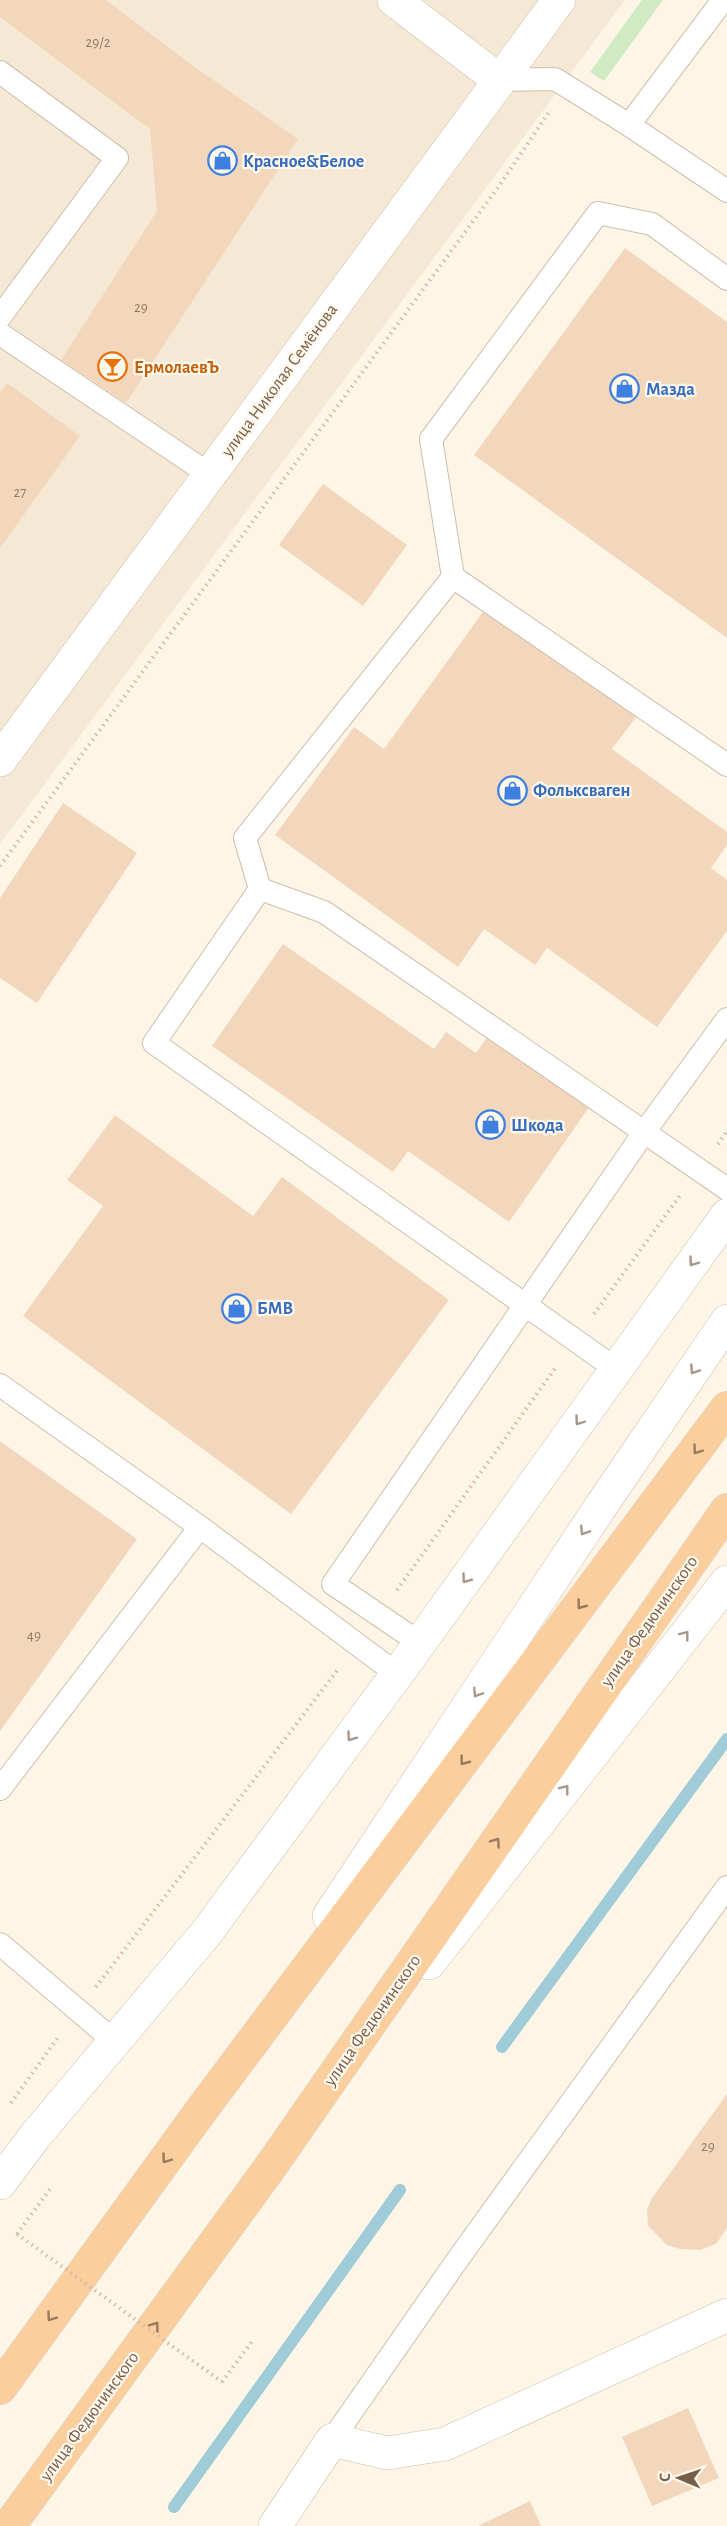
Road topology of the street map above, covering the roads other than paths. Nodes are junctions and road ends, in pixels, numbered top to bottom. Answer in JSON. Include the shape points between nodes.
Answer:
{"nodes":[{"id":1,"x":393,"y":0,"type":"edge"},
{"id":2,"x":559,"y":0,"type":"edge"},
{"id":3,"x":723,"y":0,"type":"edge"},
{"id":4,"x":0,"y":72,"type":"edge"},
{"id":5,"x":499,"y":80,"type":"junction"},
{"id":6,"x":630,"y":125,"type":"junction"},
{"id":7,"x":727,"y":191,"type":"edge"},
{"id":8,"x":727,"y":279,"type":"edge"},
{"id":9,"x":0,"y":317,"type":"edge"},
{"id":10,"x":0,"y":334,"type":"edge"},
{"id":11,"x":209,"y":474,"type":"junction"},
{"id":12,"x":453,"y":577,"type":"junction"},
{"id":13,"x":0,"y":760,"type":"edge"},
{"id":14,"x":727,"y":765,"type":"edge"},
{"id":15,"x":260,"y":889,"type":"junction"},
{"id":16,"x":727,"y":1019,"type":"edge"},
{"id":17,"x":645,"y":1131,"type":"junction"},
{"id":18,"x":727,"y":1189,"type":"edge"},
{"id":19,"x":727,"y":1215,"type":"edge"},
{"id":20,"x":526,"y":1304,"type":"junction"},
{"id":21,"x":727,"y":1321,"type":"edge"},
{"id":22,"x":616,"y":1369,"type":"junction"},
{"id":23,"x":0,"y":1384,"type":"edge"},
{"id":24,"x":727,"y":1408,"type":"edge"},
{"id":25,"x":727,"y":1509,"type":"edge"},
{"id":26,"x":200,"y":1527,"type":"junction"},
{"id":27,"x":727,"y":1582,"type":"edge"},
{"id":28,"x":420,"y":1643,"type":"junction"},
{"id":29,"x":397,"y":1674,"type":"junction"},
{"id":30,"x":0,"y":1789,"type":"edge"},
{"id":31,"x":727,"y":1887,"type":"edge"},
{"id":32,"x":0,"y":1944,"type":"edge"},
{"id":33,"x":114,"y":2041,"type":"junction"},
{"id":34,"x":200,"y":2112,"type":"junction"},
{"id":35,"x":271,"y":2166,"type":"junction"},
{"id":36,"x":0,"y":2183,"type":"edge"},
{"id":37,"x":727,"y":2315,"type":"edge"},
{"id":38,"x":0,"y":2388,"type":"edge"},
{"id":39,"x":332,"y":2440,"type":"junction"},
{"id":40,"x":9,"y":2526,"type":"edge"},
{"id":41,"x":275,"y":2526,"type":"edge"}],
"edges":[{"from":1,"to":5,"type":"street"},
{"from":2,"to":5,"type":"street","name":"улица Николая Семёнова"},
{"from":3,"to":6,"type":"lane"},
{"from":4,"to":9,"type":"lane","via":[[117,158]]},
{"from":5,"to":6,"type":"lane","via":[[555,79]]},
{"from":5,"to":11,"type":"street","name":"улица Николая Семёнова"},
{"from":6,"to":7,"type":"lane"},
{"from":8,"to":12,"type":"lane","via":[[652,224],[598,213],[431,439]]},
{"from":10,"to":11,"type":"lane"},
{"from":11,"to":13,"type":"street","name":"улица Николая Семёнова"},
{"from":12,"to":14,"type":"lane"},
{"from":12,"to":15,"type":"lane","via":[[245,838]]},
{"from":15,"to":17,"type":"lane","via":[[324,912]]},
{"from":15,"to":20,"type":"lane","via":[[154,1043]]},
{"from":16,"to":17,"type":"lane"},
{"from":17,"to":18,"type":"lane"},
{"from":17,"to":20,"type":"lane"},
{"from":19,"to":22,"type":"street","one_way":true},
{"from":20,"to":22,"type":"lane"},
{"from":20,"to":28,"type":"lane","via":[[333,1584]]},
{"from":21,"to":34,"type":"street","one_way":true},
{"from":22,"to":28,"type":"street","one_way":true},
{"from":23,"to":26,"type":"lane"},
{"from":24,"to":34,"type":"highway","one_way":true},
{"from":35,"to":25,"type":"highway","name":"улица Федюнинского","one_way":true},
{"from":26,"to":29,"type":"lane"},
{"from":26,"to":30,"type":"lane"},
{"from":35,"to":27,"type":"street","one_way":true},
{"from":28,"to":29,"type":"street"},
{"from":29,"to":33,"type":"street","one_way":true,"via":[[207,1932]]},
{"from":31,"to":39,"type":"lane"},
{"from":32,"to":33,"type":"lane"},
{"from":33,"to":36,"type":"street"},
{"from":34,"to":38,"type":"highway","one_way":true},
{"from":40,"to":35,"type":"highway","name":"улица Федюнинского","one_way":true},
{"from":37,"to":39,"type":"street","via":[[445,2444],[387,2453]]},
{"from":39,"to":41,"type":"street"}]}
